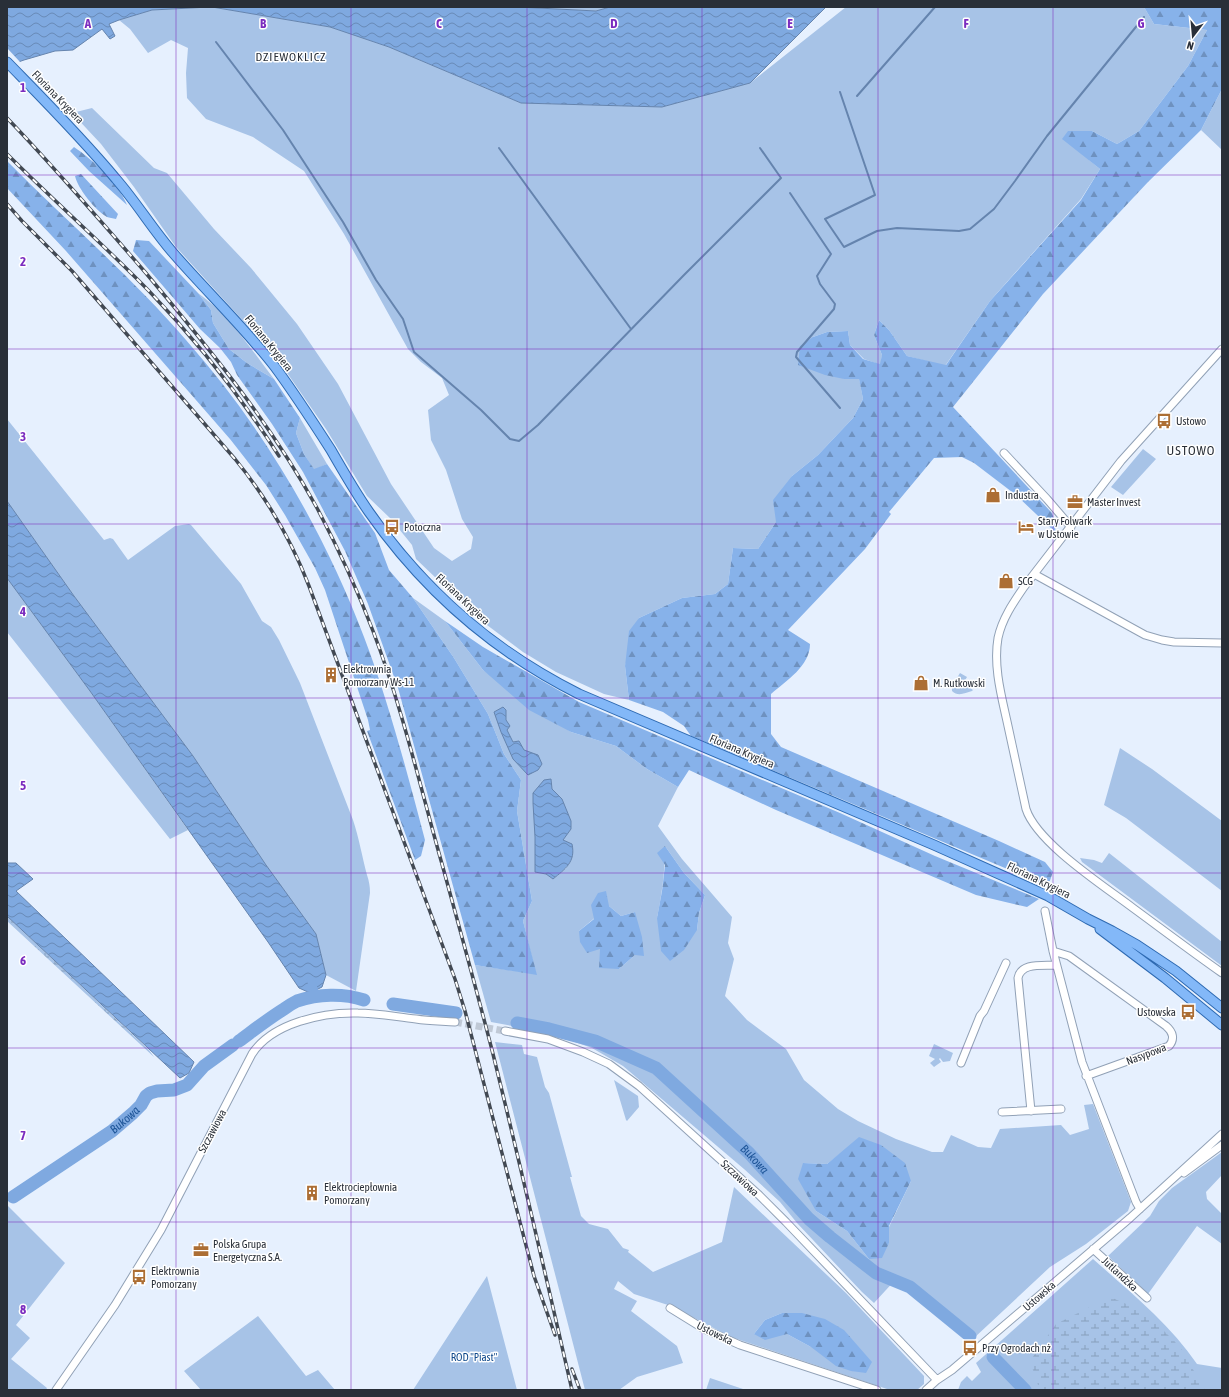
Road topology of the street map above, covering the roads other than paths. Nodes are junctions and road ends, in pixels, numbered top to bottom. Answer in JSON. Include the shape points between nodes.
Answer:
{"nodes":[{"id":1,"x":7,"y":62,"type":"edge"},
{"id":2,"x":1222,"y":349,"type":"edge"},
{"id":3,"x":1004,"y":453,"type":"dead end"},
{"id":4,"x":1071,"y":527,"type":"junction"},
{"id":5,"x":1034,"y":574,"type":"junction"},
{"id":6,"x":1222,"y":643,"type":"edge"},
{"id":7,"x":1045,"y":911,"type":"dead end"},
{"id":8,"x":1088,"y":919,"type":"junction"},
{"id":9,"x":1053,"y":951,"type":"junction"},
{"id":10,"x":1006,"y":963,"type":"dead end"},
{"id":11,"x":1056,"y":965,"type":"junction"},
{"id":12,"x":1222,"y":973,"type":"edge"},
{"id":13,"x":1222,"y":1008,"type":"edge"},
{"id":14,"x":455,"y":1022,"type":"tunnel mouth"},
{"id":15,"x":1222,"y":1025,"type":"edge"},
{"id":16,"x":505,"y":1031,"type":"tunnel mouth"},
{"id":17,"x":961,"y":1063,"type":"dead end"},
{"id":18,"x":1086,"y":1076,"type":"junction"},
{"id":19,"x":1061,"y":1109,"type":"dead end"},
{"id":20,"x":1031,"y":1111,"type":"junction"},
{"id":21,"x":1002,"y":1112,"type":"dead end"},
{"id":22,"x":1222,"y":1134,"type":"edge"},
{"id":23,"x":1222,"y":1145,"type":"edge"},
{"id":24,"x":1168,"y":1185,"type":"junction"},
{"id":25,"x":1140,"y":1209,"type":"junction"},
{"id":26,"x":1093,"y":1249,"type":"junction"},
{"id":27,"x":1147,"y":1298,"type":"dead end"},
{"id":28,"x":670,"y":1308,"type":"dead end"},
{"id":29,"x":937,"y":1380,"type":"junction"},
{"id":30,"x":56,"y":1390,"type":"edge"},
{"id":31,"x":876,"y":1390,"type":"edge"},
{"id":32,"x":926,"y":1390,"type":"edge"}],
"edges":[{"from":1,"to":8,"type":"main road","name":"Floriana Krygiera","via":[[90,148],[118,180],[173,254],[274,366],[391,542],[419,575],[490,640],[563,686],[934,845],[1048,896]]},
{"from":2,"to":4,"type":"street","via":[[1121,462]]},
{"from":3,"to":4,"type":"street"},
{"from":4,"to":5,"type":"street"},
{"from":5,"to":6,"type":"street","via":[[1145,635],[1174,642]]},
{"from":5,"to":12,"type":"street","via":[[1011,605],[997,644],[1003,705],[1028,814],[1037,828],[1071,862]]},
{"from":7,"to":9,"type":"street"},
{"from":8,"to":13,"type":"main road","name":"Floriana Krygiera","via":[[1145,950]]},
{"from":8,"to":15,"type":"main road","name":"Floriana Krygiera"},
{"from":9,"to":11,"type":"street"},
{"from":9,"to":18,"type":"street","name":"Nasypowa","via":[[1069,956],[1171,1030],[1173,1039],[1169,1046]]},
{"from":10,"to":17,"type":"street"},
{"from":11,"to":18,"type":"street"},
{"from":11,"to":20,"type":"street","via":[[1027,967],[1020,971],[1018,978]]},
{"from":14,"to":30,"type":"street","name":"Szczawiowa","via":[[346,1013],[298,1022],[264,1039],[252,1054],[161,1230],[115,1305]]},
{"from":16,"to":29,"type":"street","name":"Szczawiowa","via":[[548,1039],[583,1052],[609,1064],[639,1086],[758,1194]]},
{"from":18,"to":25,"type":"street"},
{"from":19,"to":20,"type":"street"},
{"from":20,"to":21,"type":"street"},
{"from":22,"to":24,"type":"street","name":"Ustowska"},
{"from":23,"to":24,"type":"street","name":"Ustowska"},
{"from":24,"to":25,"type":"street","name":"Ustowska"},
{"from":25,"to":26,"type":"street","name":"Ustowska"},
{"from":26,"to":27,"type":"street","name":"Jutlandzka"},
{"from":26,"to":29,"type":"street","name":"Ustowska","via":[[957,1366]]},
{"from":28,"to":31,"type":"street","name":"Ustowska","via":[[704,1329],[740,1345]]},
{"from":29,"to":32,"type":"street","name":"Ustowska"}]}
